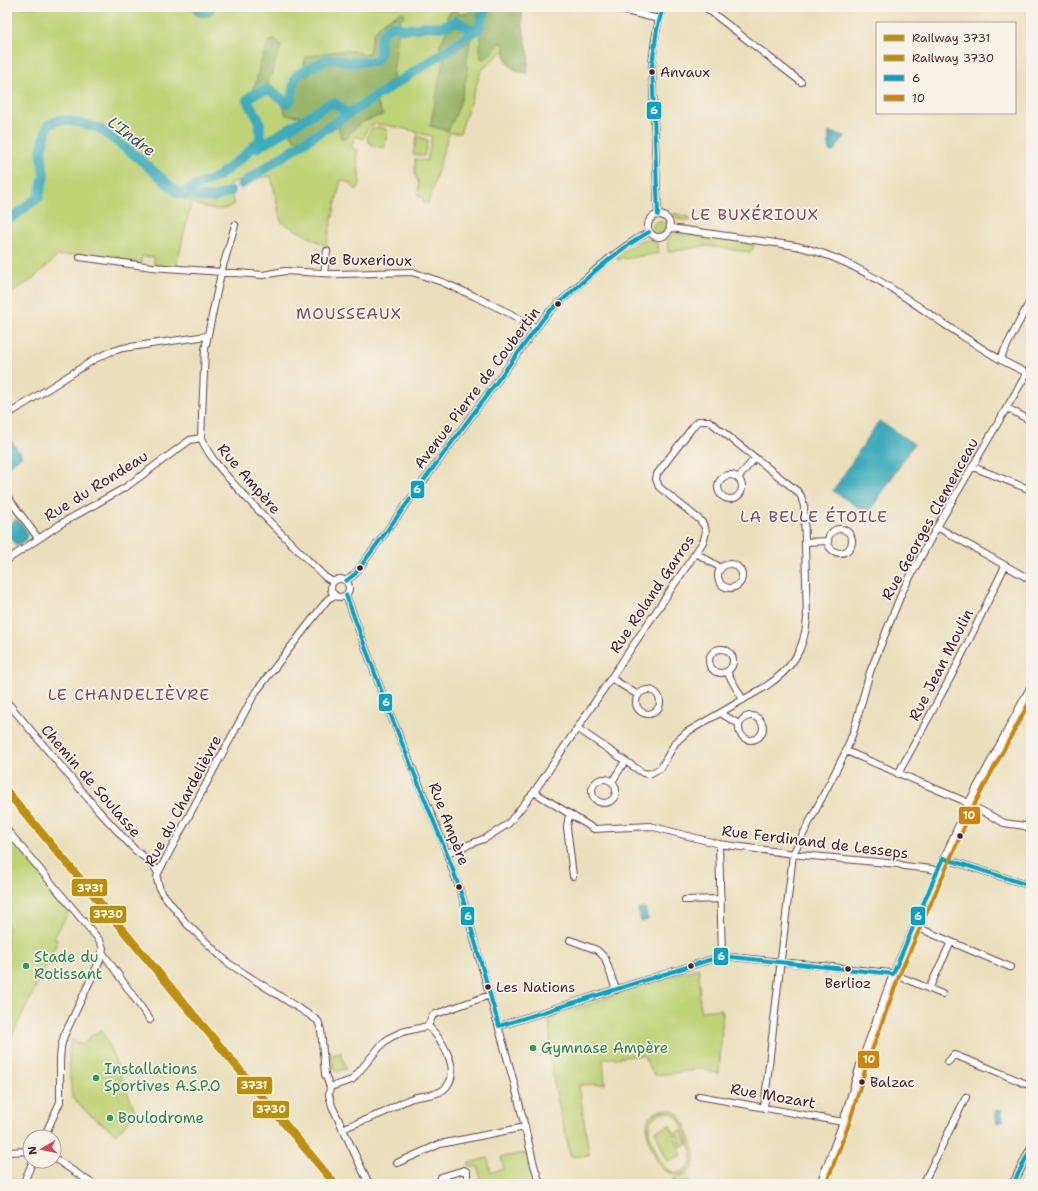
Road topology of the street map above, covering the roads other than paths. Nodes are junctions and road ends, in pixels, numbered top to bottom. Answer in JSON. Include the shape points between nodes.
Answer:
{"nodes":[{"id":1,"x":609,"y":7,"type":"edge"},
{"id":2,"x":663,"y":7,"type":"edge"},
{"id":3,"x":706,"y":7,"type":"edge"},
{"id":4,"x":659,"y":19,"type":"junction"},
{"id":5,"x":801,"y":82,"type":"dead end"},
{"id":6,"x":658,"y":215,"type":"junction"},
{"id":7,"x":235,"y":225,"type":"dead end"},
{"id":8,"x":671,"y":228,"type":"junction"},
{"id":9,"x":649,"y":232,"type":"junction"},
{"id":10,"x":327,"y":250,"type":"dead end"},
{"id":11,"x":80,"y":257,"type":"dead end"},
{"id":12,"x":221,"y":273,"type":"junction"},
{"id":13,"x":324,"y":273,"type":"junction"},
{"id":14,"x":1031,"y":299,"type":"edge"},
{"id":15,"x":536,"y":328,"type":"junction"},
{"id":16,"x":207,"y":336,"type":"junction"},
{"id":17,"x":1000,"y":359,"type":"junction"},
{"id":18,"x":1029,"y":374,"type":"edge"},
{"id":19,"x":1007,"y":408,"type":"junction"},
{"id":20,"x":7,"y":415,"type":"edge"},
{"id":21,"x":1031,"y":421,"type":"edge"},
{"id":22,"x":201,"y":438,"type":"junction"},
{"id":23,"x":755,"y":458,"type":"junction"},
{"id":24,"x":973,"y":467,"type":"junction"},
{"id":25,"x":738,"y":478,"type":"junction"},
{"id":26,"x":1031,"y":490,"type":"edge"},
{"id":27,"x":7,"y":496,"type":"edge"},
{"id":28,"x":937,"y":528,"type":"junction"},
{"id":29,"x":38,"y":538,"type":"junction"},
{"id":30,"x":806,"y":542,"type":"junction"},
{"id":31,"x":828,"y":542,"type":"junction"},
{"id":32,"x":696,"y":553,"type":"junction"},
{"id":33,"x":7,"y":560,"type":"edge"},
{"id":34,"x":1005,"y":566,"type":"junction"},
{"id":35,"x":721,"y":568,"type":"junction"},
{"id":36,"x":1031,"y":580,"type":"edge"},
{"id":37,"x":346,"y":581,"type":"junction"},
{"id":38,"x":334,"y":582,"type":"junction"},
{"id":39,"x":335,"y":594,"type":"junction"},
{"id":40,"x":346,"y":594,"type":"junction"},
{"id":41,"x":727,"y":672,"type":"junction"},
{"id":42,"x":611,"y":678,"type":"junction"},
{"id":43,"x":1031,"y":686,"type":"edge"},
{"id":44,"x":638,"y":695,"type":"junction"},
{"id":45,"x":743,"y":700,"type":"junction"},
{"id":46,"x":7,"y":702,"type":"edge"},
{"id":47,"x":1021,"y":705,"type":"junction"},
{"id":48,"x":1031,"y":711,"type":"edge"},
{"id":49,"x":720,"y":713,"type":"junction"},
{"id":50,"x":739,"y":724,"type":"junction"},
{"id":51,"x":577,"y":728,"type":"junction"},
{"id":52,"x":846,"y":751,"type":"junction"},
{"id":53,"x":625,"y":761,"type":"junction"},
{"id":54,"x":898,"y":774,"type":"junction"},
{"id":55,"x":612,"y":782,"type":"junction"},
{"id":56,"x":534,"y":792,"type":"junction"},
{"id":57,"x":968,"y":804,"type":"junction"},
{"id":58,"x":569,"y":814,"type":"junction"},
{"id":59,"x":7,"y":830,"type":"edge"},
{"id":60,"x":1031,"y":830,"type":"edge"},
{"id":61,"x":719,"y":844,"type":"junction"},
{"id":62,"x":447,"y":853,"type":"junction"},
{"id":63,"x":793,"y":854,"type":"junction"},
{"id":64,"x":943,"y":858,"type":"junction"},
{"id":65,"x":937,"y":871,"type":"junction"},
{"id":66,"x":158,"y":873,"type":"junction"},
{"id":67,"x":573,"y":876,"type":"dead end"},
{"id":68,"x":1031,"y":886,"type":"edge"},
{"id":69,"x":720,"y":898,"type":"junction"},
{"id":70,"x":685,"y":900,"type":"dead end"},
{"id":71,"x":914,"y":926,"type":"junction"},
{"id":72,"x":570,"y":940,"type":"dead end"},
{"id":73,"x":951,"y":942,"type":"junction"},
{"id":74,"x":103,"y":951,"type":"junction"},
{"id":75,"x":722,"y":956,"type":"junction"},
{"id":76,"x":780,"y":962,"type":"junction"},
{"id":77,"x":1010,"y":967,"type":"dead end"},
{"id":78,"x":893,"y":974,"type":"junction"},
{"id":79,"x":929,"y":989,"type":"junction"},
{"id":80,"x":616,"y":990,"type":"junction"},
{"id":81,"x":490,"y":994,"type":"junction"},
{"id":82,"x":942,"y":994,"type":"dead end"},
{"id":83,"x":150,"y":1020,"type":"dead end"},
{"id":84,"x":428,"y":1026,"type":"junction"},
{"id":85,"x":499,"y":1026,"type":"junction"},
{"id":86,"x":948,"y":1062,"type":"dead end"},
{"id":87,"x":1031,"y":1086,"type":"edge"},
{"id":88,"x":330,"y":1087,"type":"junction"},
{"id":89,"x":699,"y":1096,"type":"dead end"},
{"id":90,"x":966,"y":1097,"type":"dead end"},
{"id":91,"x":764,"y":1108,"type":"junction"},
{"id":92,"x":843,"y":1122,"type":"junction"},
{"id":93,"x":526,"y":1127,"type":"junction"},
{"id":94,"x":48,"y":1129,"type":"edge"},
{"id":95,"x":342,"y":1129,"type":"junction"},
{"id":96,"x":1031,"y":1148,"type":"edge"},
{"id":97,"x":22,"y":1151,"type":"edge"},
{"id":98,"x":7,"y":1152,"type":"edge"},
{"id":99,"x":397,"y":1162,"type":"dead end"},
{"id":100,"x":62,"y":1163,"type":"edge"},
{"id":101,"x":30,"y":1169,"type":"edge"},
{"id":102,"x":23,"y":1184,"type":"edge"},
{"id":103,"x":93,"y":1184,"type":"edge"},
{"id":104,"x":368,"y":1184,"type":"edge"},
{"id":105,"x":455,"y":1184,"type":"edge"},
{"id":106,"x":467,"y":1184,"type":"edge"},
{"id":107,"x":540,"y":1184,"type":"edge"},
{"id":108,"x":820,"y":1184,"type":"edge"},
{"id":109,"x":923,"y":1184,"type":"edge"},
{"id":110,"x":1013,"y":1184,"type":"edge"}],
"edges":[{"from":1,"to":4,"type":"street"},
{"from":2,"to":4,"type":"street"},
{"from":3,"to":5,"type":"street"},
{"from":4,"to":6,"type":"street","via":[[652,65]]},
{"from":6,"to":8,"type":"street","via":[[668,218]]},
{"from":6,"to":9,"type":"street","via":[[649,221]]},
{"from":7,"to":12,"type":"street","name":"Rue Ampère"},
{"from":8,"to":9,"type":"street","via":[[661,237]]},
{"from":8,"to":17,"type":"street","via":[[796,246],[826,255],[867,273]]},
{"from":9,"to":15,"type":"street","name":"Avenue Pierre de Coubertin","via":[[612,256],[550,311]]},
{"from":10,"to":13,"type":"street"},
{"from":11,"to":12,"type":"street"},
{"from":12,"to":13,"type":"street","name":"Rue Buxerioux"},
{"from":12,"to":16,"type":"street","name":"Rue Ampère"},
{"from":13,"to":15,"type":"street","name":"Rue Buxerioux","via":[[412,272],[474,296]]},
{"from":14,"to":17,"type":"street"},
{"from":15,"to":37,"type":"street","name":"Avenue Pierre de Coubertin","via":[[394,522]]},
{"from":16,"to":20,"type":"street","via":[[110,352]]},
{"from":16,"to":22,"type":"street","name":"Rue Ampère"},
{"from":17,"to":18,"type":"street"},
{"from":18,"to":19,"type":"street","name":"Rue Georges Clemenceau"},
{"from":19,"to":21,"type":"street"},
{"from":19,"to":24,"type":"street","name":"Rue Georges Clemenceau"},
{"from":22,"to":29,"type":"street","name":"Rue du Rondeau","via":[[190,440],[126,487]]},
{"from":22,"to":38,"type":"street","name":"Rue Ampère","via":[[217,466],[264,518],[325,577]]},
{"from":23,"to":25,"type":"street"},
{"from":23,"to":30,"type":"street","name":"Rue Roland Garros","via":[[801,496]]},
{"from":23,"to":32,"type":"street","name":"Rue Roland Garros","via":[[709,421],[703,420],[695,424],[657,474],[659,487],[705,526],[706,534]]},
{"from":24,"to":26,"type":"street"},
{"from":24,"to":28,"type":"street","name":"Rue Georges Clemenceau"},
{"from":25,"to":25,"type":"street","via":[[727,475],[721,479],[718,487],[722,497],[730,499],[738,496],[742,489]]},
{"from":27,"to":29,"type":"street"},
{"from":28,"to":34,"type":"street"},
{"from":28,"to":52,"type":"street","name":"Rue Georges Clemenceau","via":[[902,592],[870,672]]},
{"from":29,"to":33,"type":"street","name":"Rue du Rondeau"},
{"from":30,"to":31,"type":"street"},
{"from":30,"to":45,"type":"street","name":"Rue Roland Garros","via":[[807,619],[800,652],[777,680]]},
{"from":31,"to":31,"type":"street","via":[[833,552],[841,554],[849,550],[852,543],[851,535],[842,529],[834,531]]},
{"from":32,"to":35,"type":"street"},
{"from":32,"to":42,"type":"street","name":"Rue Roland Garros"},
{"from":34,"to":36,"type":"street"},
{"from":34,"to":54,"type":"street","name":"Rue Jean Moulin","via":[[954,671]]},
{"from":35,"to":35,"type":"street","via":[[718,576],[722,585],[730,588],[738,585],[742,578],[738,566],[727,564]]},
{"from":37,"to":38,"type":"street","via":[[341,579]]},
{"from":37,"to":40,"type":"street","via":[[349,586]]},
{"from":38,"to":39,"type":"street","via":[[332,587]]},
{"from":39,"to":40,"type":"street"},
{"from":39,"to":66,"type":"street","name":"Rue du Chardelièvre","via":[[328,599],[255,693]]},
{"from":40,"to":62,"type":"street","name":"Rue Ampère","via":[[386,706]]},
{"from":41,"to":41,"type":"street","via":[[732,667],[732,655],[723,649],[715,651],[709,661],[711,668],[718,673]]},
{"from":41,"to":45,"type":"street"},
{"from":42,"to":44,"type":"street"},
{"from":42,"to":51,"type":"street","name":"Rue Roland Garros"},
{"from":43,"to":47,"type":"street"},
{"from":44,"to":44,"type":"street","via":[[636,702],[640,712],[648,715],[656,711],[660,704],[656,693],[645,690]]},
{"from":45,"to":49,"type":"street","name":"Rue Roland Garros"},
{"from":46,"to":66,"type":"street","name":"Chemin de Soulasse","via":[[97,809],[135,850],[152,863]]},
{"from":47,"to":48,"type":"street"},
{"from":47,"to":57,"type":"street"},
{"from":49,"to":50,"type":"street"},
{"from":49,"to":53,"type":"street","name":"Rue Roland Garros","via":[[679,738],[661,768],[656,771],[643,773]]},
{"from":50,"to":50,"type":"street","via":[[741,735],[746,739],[756,739],[762,734],[763,725],[756,717],[748,716]]},
{"from":51,"to":53,"type":"street","name":"Rue Roland Garros"},
{"from":51,"to":56,"type":"street","name":"Rue Roland Garros"},
{"from":52,"to":54,"type":"street"},
{"from":52,"to":63,"type":"street","name":"Rue Georges Clemenceau"},
{"from":53,"to":55,"type":"street"},
{"from":54,"to":57,"type":"street"},
{"from":55,"to":55,"type":"street","via":[[601,779],[595,783],[592,791],[596,801],[604,803],[613,800],[616,788]]},
{"from":56,"to":58,"type":"street","name":"Rue Ferdinand de Lesseps"},
{"from":56,"to":62,"type":"street","name":"Rue Roland Garros","via":[[508,824],[486,838]]},
{"from":57,"to":60,"type":"street","via":[[1004,823],[1025,826]]},
{"from":57,"to":64,"type":"street"},
{"from":58,"to":61,"type":"street","name":"Rue Ferdinand de Lesseps","via":[[594,829],[650,826]]},
{"from":58,"to":67,"type":"street","via":[[567,827]]},
{"from":59,"to":74,"type":"street","via":[[100,941]]},
{"from":61,"to":63,"type":"street","name":"Rue Ferdinand de Lesseps"},
{"from":61,"to":69,"type":"street"},
{"from":62,"to":81,"type":"street","name":"Rue Ampère"},
{"from":63,"to":65,"type":"street","name":"Rue Ferdinand de Lesseps","via":[[898,864]]},
{"from":63,"to":76,"type":"street"},
{"from":64,"to":65,"type":"street"},
{"from":64,"to":68,"type":"street"},
{"from":65,"to":71,"type":"street"},
{"from":66,"to":88,"type":"street","name":"Rue du Chardelièvre","via":[[160,890],[186,923],[228,963],[318,1021],[325,1074]]},
{"from":69,"to":70,"type":"street"},
{"from":69,"to":75,"type":"street"},
{"from":71,"to":73,"type":"street"},
{"from":71,"to":78,"type":"street"},
{"from":72,"to":80,"type":"street","via":[[597,950],[605,958]]},
{"from":73,"to":77,"type":"street"},
{"from":73,"to":79,"type":"street"},
{"from":74,"to":83,"type":"street"},
{"from":74,"to":94,"type":"street","via":[[63,1041],[60,1060],[60,1102]]},
{"from":75,"to":76,"type":"street"},
{"from":75,"to":80,"type":"street"},
{"from":76,"to":78,"type":"street"},
{"from":76,"to":91,"type":"street"},
{"from":78,"to":79,"type":"street"},
{"from":78,"to":92,"type":"street","via":[[860,1065]]},
{"from":79,"to":82,"type":"street"},
{"from":80,"to":85,"type":"street"},
{"from":81,"to":84,"type":"street","via":[[433,1015]]},
{"from":81,"to":85,"type":"street","name":"Rue Ampère"},
{"from":84,"to":88,"type":"street","via":[[391,1037],[352,1080]]},
{"from":84,"to":95,"type":"street","via":[[446,1050],[451,1070],[447,1087],[412,1098]]},
{"from":85,"to":93,"type":"street","name":"Rue Ampère"},
{"from":86,"to":87,"type":"street","via":[[954,1055]]},
{"from":88,"to":95,"type":"street","name":"Rue du Chardelièvre","via":[[330,1100]]},
{"from":89,"to":91,"type":"street","name":"Rue Mozart"},
{"from":90,"to":109,"type":"street"},
{"from":91,"to":92,"type":"street","name":"Rue Mozart"},
{"from":92,"to":108,"type":"street"},
{"from":93,"to":99,"type":"street","via":[[440,1144]]},
{"from":93,"to":107,"type":"street","name":"Rue Ampère"},
{"from":95,"to":104,"type":"street","name":"Rue du Chardelièvre"},
{"from":96,"to":110,"type":"main road"},
{"from":97,"to":98,"type":"street"},
{"from":100,"to":103,"type":"street"},
{"from":101,"to":102,"type":"street"},
{"from":105,"to":106,"type":"street","via":[[441,1177],[464,1170],[467,1172]]}]}
